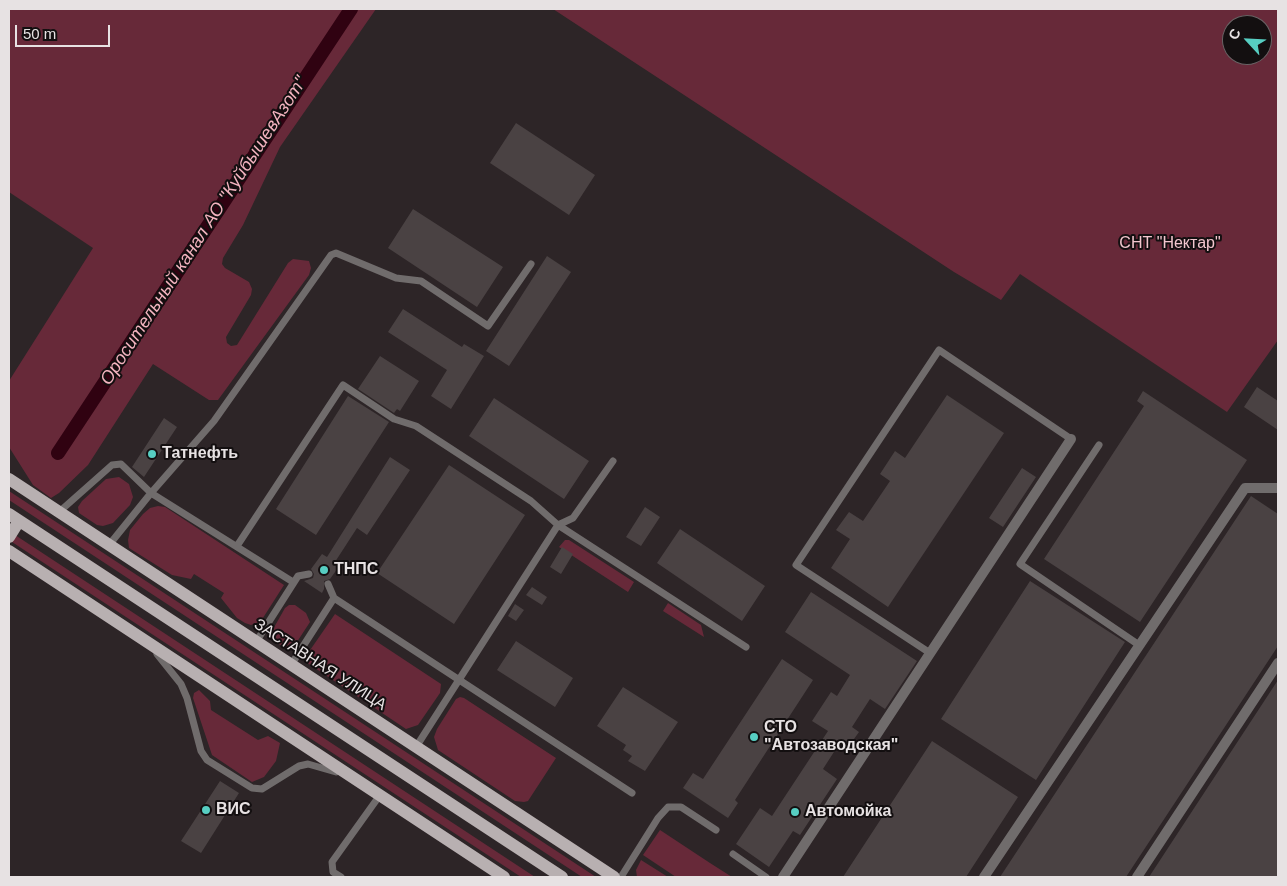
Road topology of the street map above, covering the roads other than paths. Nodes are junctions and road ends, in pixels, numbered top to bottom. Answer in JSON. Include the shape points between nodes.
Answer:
{"nodes":[{"id":1,"x":531,"y":264,"type":"dead end"},
{"id":2,"x":1071,"y":439,"type":"joint"},
{"id":3,"x":1099,"y":445,"type":"dead end"},
{"id":4,"x":613,"y":460,"type":"dead end"},
{"id":5,"x":9,"y":479,"type":"edge"},
{"id":6,"x":1278,"y":488,"type":"edge"},
{"id":7,"x":151,"y":493,"type":"junction"},
{"id":8,"x":59,"y":512,"type":"junction"},
{"id":9,"x":14,"y":517,"type":"edge"},
{"id":10,"x":558,"y":525,"type":"junction"},
{"id":11,"x":9,"y":538,"type":"edge"},
{"id":12,"x":109,"y":545,"type":"junction"},
{"id":13,"x":237,"y":546,"type":"junction"},
{"id":14,"x":9,"y":551,"type":"edge"},
{"id":15,"x":308,"y":574,"type":"dead end"},
{"id":16,"x":293,"y":582,"type":"junction"},
{"id":17,"x":328,"y":584,"type":"dead end"},
{"id":18,"x":334,"y":598,"type":"junction"},
{"id":19,"x":140,"y":636,"type":"junction"},
{"id":20,"x":256,"y":642,"type":"junction"},
{"id":21,"x":1140,"y":645,"type":"junction"},
{"id":22,"x":746,"y":648,"type":"dead end"},
{"id":23,"x":930,"y":653,"type":"junction"},
{"id":24,"x":1278,"y":663,"type":"edge"},
{"id":25,"x":291,"y":665,"type":"junction"},
{"id":26,"x":459,"y":680,"type":"junction"},
{"id":27,"x":416,"y":747,"type":"junction"},
{"id":28,"x":354,"y":778,"type":"junction"},
{"id":29,"x":632,"y":793,"type":"dead end"},
{"id":30,"x":380,"y":795,"type":"junction"},
{"id":31,"x":716,"y":830,"type":"dead end"},
{"id":32,"x":733,"y":854,"type":"dead end"},
{"id":33,"x":341,"y":877,"type":"edge"},
{"id":34,"x":504,"y":877,"type":"edge"},
{"id":35,"x":562,"y":877,"type":"edge"},
{"id":36,"x":614,"y":877,"type":"edge"},
{"id":37,"x":621,"y":877,"type":"edge"},
{"id":38,"x":766,"y":877,"type":"edge"},
{"id":39,"x":783,"y":877,"type":"edge"},
{"id":40,"x":984,"y":877,"type":"edge"},
{"id":41,"x":1137,"y":877,"type":"edge"}],
"edges":[{"from":1,"to":7,"type":"lane","via":[[488,326],[421,281],[396,278],[336,253],[331,255],[214,421]]},
{"from":2,"to":23,"type":"street"},
{"from":2,"to":23,"type":"lane","via":[[939,350],[796,565]]},
{"from":3,"to":21,"type":"lane","via":[[1020,564]]},
{"from":4,"to":10,"type":"lane","via":[[573,518]]},
{"from":5,"to":8,"type":"main road","name":"ЗАСТАВНАЯ УЛИЦА"},
{"from":6,"to":21,"type":"street","via":[[1245,488]]},
{"from":7,"to":8,"type":"lane","via":[[120,464],[116,464]]},
{"from":7,"to":12,"type":"lane"},
{"from":7,"to":13,"type":"lane"},
{"from":8,"to":12,"type":"main road","name":"ЗАСТАВНАЯ УЛИЦА"},
{"from":9,"to":11,"type":"main road"},
{"from":9,"to":35,"type":"main road"},
{"from":10,"to":13,"type":"lane","via":[[531,501],[416,426],[394,419],[342,386]]},
{"from":10,"to":22,"type":"lane"},
{"from":10,"to":26,"type":"lane"},
{"from":12,"to":20,"type":"main road","name":"ЗАСТАВНАЯ УЛИЦА"},
{"from":13,"to":16,"type":"lane"},
{"from":14,"to":19,"type":"main road"},
{"from":15,"to":16,"type":"lane","via":[[298,576]]},
{"from":16,"to":20,"type":"lane"},
{"from":17,"to":18,"type":"lane"},
{"from":18,"to":25,"type":"lane"},
{"from":18,"to":26,"type":"lane"},
{"from":19,"to":28,"type":"main road"},
{"from":19,"to":28,"type":"lane","via":[[167,663],[181,684],[201,751],[207,760],[252,788],[262,789],[299,766],[308,764]]},
{"from":20,"to":25,"type":"main road","name":"ЗАСТАВНАЯ УЛИЦА"},
{"from":21,"to":40,"type":"street"},
{"from":23,"to":39,"type":"street"},
{"from":24,"to":41,"type":"street"},
{"from":25,"to":27,"type":"main road","name":"ЗАСТАВНАЯ УЛИЦА"},
{"from":26,"to":27,"type":"lane"},
{"from":26,"to":29,"type":"lane"},
{"from":27,"to":36,"type":"main road","name":"ЗАСТАВНАЯ УЛИЦА"},
{"from":28,"to":30,"type":"main road"},
{"from":30,"to":33,"type":"lane","via":[[332,862],[333,872]]},
{"from":30,"to":34,"type":"main road"},
{"from":31,"to":37,"type":"lane","via":[[681,807],[668,807]]},
{"from":32,"to":38,"type":"lane"}]}
